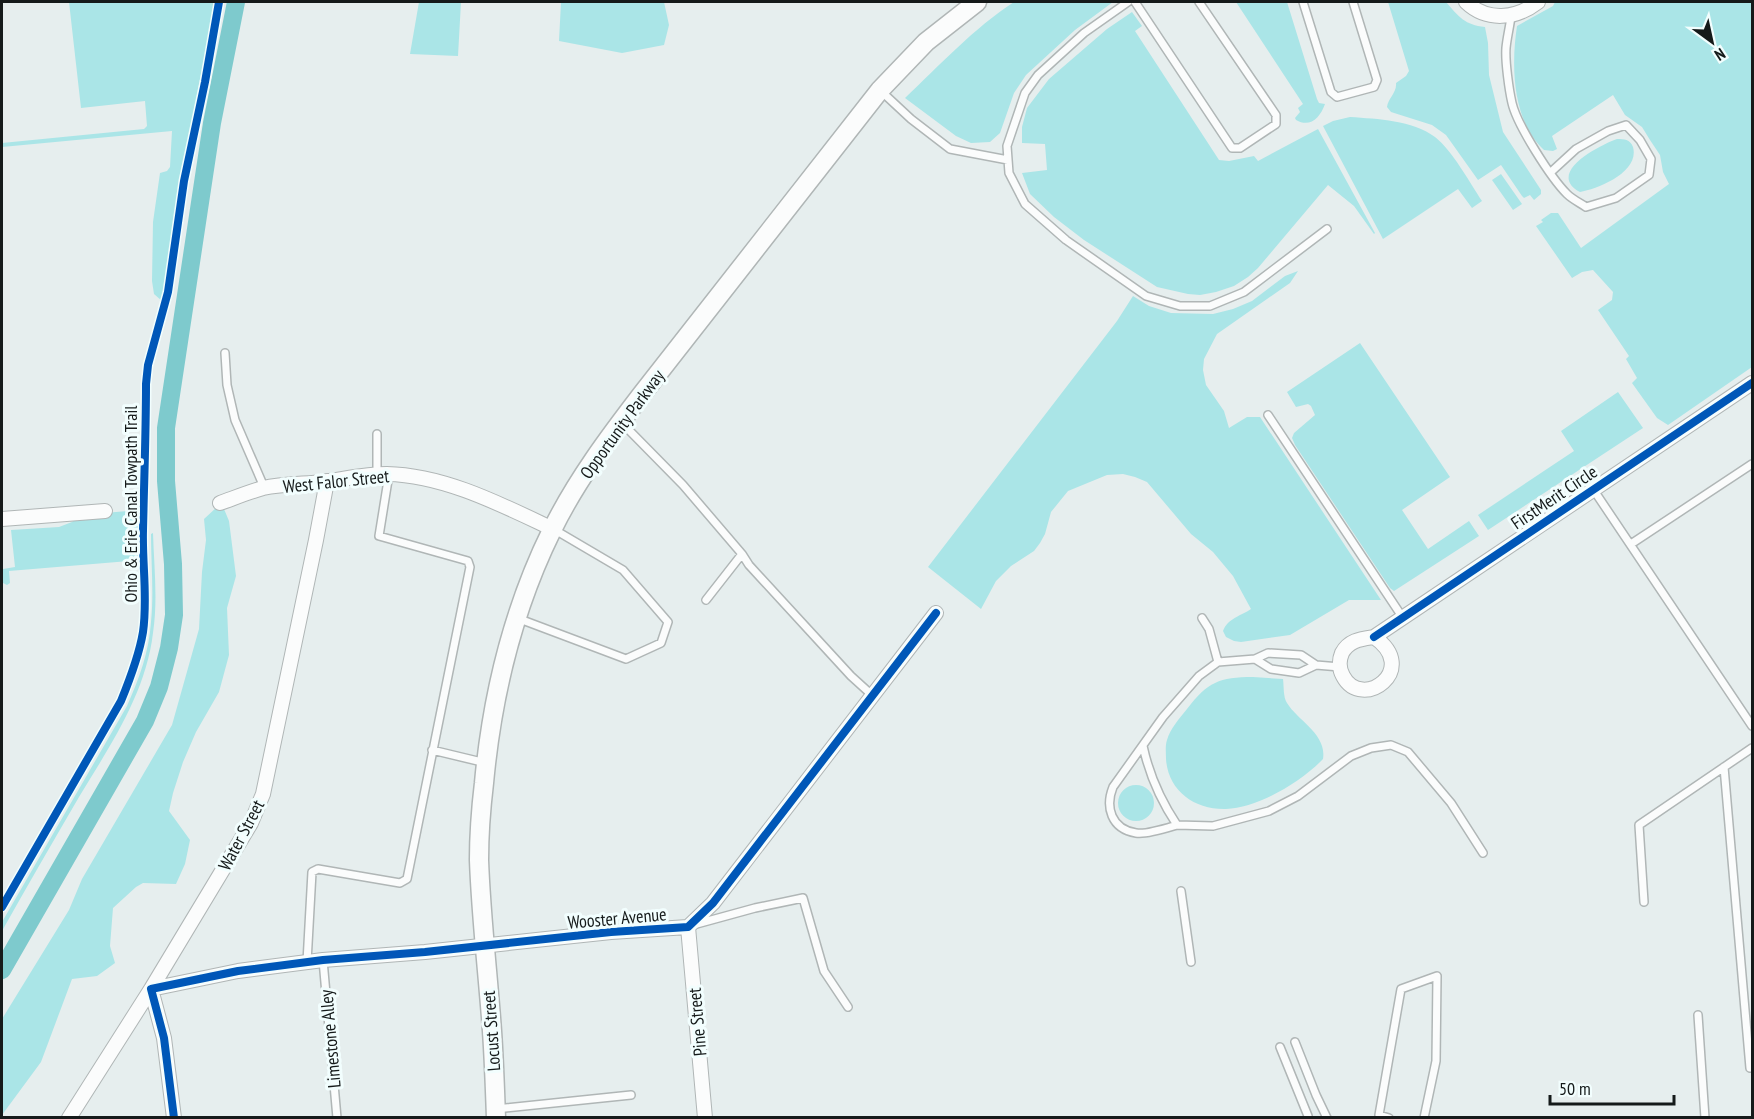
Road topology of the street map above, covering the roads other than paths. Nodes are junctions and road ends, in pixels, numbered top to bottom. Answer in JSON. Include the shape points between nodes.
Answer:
{"nodes":[{"id":1,"x":1128,"y":2,"type":"edge"},
{"id":2,"x":1134,"y":2,"type":"edge"},
{"id":3,"x":1199,"y":2,"type":"edge"},
{"id":4,"x":1304,"y":2,"type":"edge"},
{"id":5,"x":1353,"y":2,"type":"edge"},
{"id":6,"x":1466,"y":2,"type":"edge"},
{"id":7,"x":1538,"y":2,"type":"edge"},
{"id":8,"x":973,"y":3,"type":"edge"},
{"id":9,"x":1511,"y":16,"type":"junction"},
{"id":10,"x":880,"y":90,"type":"junction"},
{"id":11,"x":1008,"y":160,"type":"junction"},
{"id":12,"x":1551,"y":172,"type":"junction"},
{"id":13,"x":1327,"y":229,"type":"dead end"},
{"id":14,"x":225,"y":353,"type":"dead end"},
{"id":15,"x":1752,"y":383,"type":"edge"},
{"id":16,"x":1268,"y":415,"type":"dead end"},
{"id":17,"x":620,"y":422,"type":"junction"},
{"id":18,"x":377,"y":434,"type":"dead end"},
{"id":19,"x":1752,"y":464,"type":"edge"},
{"id":20,"x":383,"y":474,"type":"junction"},
{"id":21,"x":327,"y":481,"type":"junction"},
{"id":22,"x":264,"y":488,"type":"junction"},
{"id":23,"x":1593,"y":489,"type":"junction"},
{"id":24,"x":219,"y":503,"type":"dead end"},
{"id":25,"x":105,"y":511,"type":"dead end"},
{"id":26,"x":2,"y":519,"type":"edge"},
{"id":27,"x":553,"y":528,"type":"junction"},
{"id":28,"x":1630,"y":544,"type":"junction"},
{"id":29,"x":742,"y":554,"type":"junction"},
{"id":30,"x":706,"y":600,"type":"dead end"},
{"id":31,"x":936,"y":613,"type":"dead end"},
{"id":32,"x":516,"y":618,"type":"junction"},
{"id":33,"x":1202,"y":618,"type":"dead end"},
{"id":34,"x":1403,"y":618,"type":"junction"},
{"id":35,"x":1374,"y":637,"type":"junction"},
{"id":36,"x":1255,"y":659,"type":"junction"},
{"id":37,"x":1218,"y":663,"type":"junction"},
{"id":38,"x":1316,"y":665,"type":"junction"},
{"id":39,"x":1340,"y":667,"type":"junction"},
{"id":40,"x":873,"y":696,"type":"junction"},
{"id":41,"x":1752,"y":726,"type":"edge"},
{"id":42,"x":1143,"y":746,"type":"junction"},
{"id":43,"x":1752,"y":748,"type":"edge"},
{"id":44,"x":432,"y":750,"type":"junction"},
{"id":45,"x":486,"y":763,"type":"junction"},
{"id":46,"x":1724,"y":767,"type":"junction"},
{"id":47,"x":1177,"y":825,"type":"junction"},
{"id":48,"x":1484,"y":853,"type":"dead end"},
{"id":49,"x":1181,"y":891,"type":"dead end"},
{"id":50,"x":1644,"y":902,"type":"dead end"},
{"id":51,"x":688,"y":927,"type":"junction"},
{"id":52,"x":484,"y":945,"type":"junction"},
{"id":53,"x":323,"y":960,"type":"junction"},
{"id":54,"x":307,"y":962,"type":"junction"},
{"id":55,"x":1191,"y":962,"type":"dead end"},
{"id":56,"x":151,"y":989,"type":"junction"},
{"id":57,"x":848,"y":1007,"type":"dead end"},
{"id":58,"x":1698,"y":1015,"type":"dead end"},
{"id":59,"x":1295,"y":1042,"type":"dead end"},
{"id":60,"x":1280,"y":1047,"type":"dead end"},
{"id":61,"x":1752,"y":1067,"type":"edge"},
{"id":62,"x":631,"y":1095,"type":"dead end"},
{"id":63,"x":496,"y":1113,"type":"edge"},
{"id":64,"x":1307,"y":1117,"type":"edge"},
{"id":65,"x":69,"y":1118,"type":"edge"},
{"id":66,"x":174,"y":1118,"type":"edge"},
{"id":67,"x":337,"y":1118,"type":"edge"},
{"id":68,"x":705,"y":1118,"type":"edge"},
{"id":69,"x":1327,"y":1118,"type":"edge"},
{"id":70,"x":1389,"y":1118,"type":"edge"},
{"id":71,"x":1424,"y":1118,"type":"edge"},
{"id":72,"x":1705,"y":1118,"type":"edge"}],
"edges":[{"from":1,"to":11,"type":"lane","via":[[1084,33],[1038,75],[1025,93],[1007,146]]},
{"from":2,"to":3,"type":"lane","via":[[1232,148],[1240,148],[1276,124],[1276,115]]},
{"from":4,"to":5,"type":"lane","via":[[1331,92],[1337,97],[1374,87],[1377,80]]},
{"from":6,"to":9,"type":"street","via":[[1484,14]]},
{"from":7,"to":9,"type":"street"},
{"from":8,"to":10,"type":"main road","name":"Opportunity Parkway","via":[[926,42]]},
{"from":9,"to":12,"type":"lane","via":[[1506,50],[1512,104]]},
{"from":10,"to":11,"type":"lane","via":[[950,149]]},
{"from":10,"to":17,"type":"main road","name":"Opportunity Parkway"},
{"from":11,"to":13,"type":"lane","via":[[1009,173],[1025,204],[1066,240],[1146,296],[1180,306],[1210,306],[1244,292]]},
{"from":12,"to":12,"type":"lane","via":[[1568,195],[1586,207],[1616,198],[1637,184],[1649,175],[1651,159],[1626,124],[1576,149]]},
{"from":14,"to":22,"type":"lane","via":[[235,420]]},
{"from":15,"to":23,"type":"street","name":"FirstMerit Circle"},
{"from":16,"to":34,"type":"lane"},
{"from":17,"to":27,"type":"main road","name":"Opportunity Parkway"},
{"from":17,"to":29,"type":"lane","via":[[683,484]]},
{"from":18,"to":20,"type":"lane"},
{"from":19,"to":28,"type":"lane"},
{"from":20,"to":21,"type":"street","name":"West Falor Street"},
{"from":20,"to":27,"type":"street","name":"West Falor Street","via":[[459,488]]},
{"from":20,"to":44,"type":"lane","via":[[379,537],[468,561],[470,567]]},
{"from":21,"to":22,"type":"street","name":"West Falor Street"},
{"from":21,"to":56,"type":"street","name":"Water Street","via":[[263,794],[251,823]]},
{"from":22,"to":24,"type":"street","name":"West Falor Street"},
{"from":23,"to":28,"type":"lane"},
{"from":23,"to":34,"type":"street","name":"FirstMerit Circle"},
{"from":25,"to":26,"type":"street"},
{"from":27,"to":32,"type":"main road","name":"Opportunity Parkway"},
{"from":27,"to":32,"type":"lane","via":[[622,570],[668,622],[661,643],[626,659]]},
{"from":28,"to":41,"type":"lane"},
{"from":29,"to":30,"type":"lane"},
{"from":29,"to":40,"type":"lane"},
{"from":31,"to":40,"type":"street","name":"Wooster Avenue"},
{"from":32,"to":45,"type":"main road","name":"Opportunity Parkway","via":[[495,701]]},
{"from":33,"to":37,"type":"lane"},
{"from":34,"to":35,"type":"street","name":"FirstMerit Circle"},
{"from":35,"to":39,"type":"street","name":"FirstMerit Circle","via":[[1349,644],[1340,658]]},
{"from":35,"to":39,"type":"street","via":[[1391,656],[1386,681],[1363,690],[1347,682]]},
{"from":36,"to":37,"type":"lane"},
{"from":36,"to":38,"type":"lane","via":[[1268,653],[1300,655]]},
{"from":36,"to":38,"type":"lane","via":[[1271,669],[1299,673]]},
{"from":37,"to":42,"type":"lane","via":[[1199,676]]},
{"from":38,"to":39,"type":"lane"},
{"from":40,"to":51,"type":"street","name":"Wooster Avenue","via":[[713,903]]},
{"from":42,"to":47,"type":"lane","via":[[1147,765]]},
{"from":42,"to":47,"type":"lane","via":[[1113,787],[1109,798],[1114,821],[1136,834]]},
{"from":43,"to":46,"type":"lane"},
{"from":44,"to":45,"type":"lane"},
{"from":44,"to":54,"type":"lane","via":[[407,879],[400,883],[318,869],[312,872]]},
{"from":45,"to":52,"type":"main road","name":"Opportunity Parkway","via":[[479,858]]},
{"from":46,"to":50,"type":"lane","via":[[1639,825]]},
{"from":46,"to":61,"type":"lane"},
{"from":47,"to":48,"type":"lane","via":[[1213,826],[1269,811],[1298,796],[1351,756],[1391,745],[1408,752]]},
{"from":49,"to":55,"type":"lane"},
{"from":51,"to":52,"type":"street","name":"Wooster Avenue"},
{"from":51,"to":57,"type":"lane","via":[[803,898],[824,971]]},
{"from":51,"to":68,"type":"street","name":"Pine Street"},
{"from":52,"to":53,"type":"street","name":"Wooster Avenue"},
{"from":52,"to":63,"type":"main road","name":"Locust Street"},
{"from":53,"to":54,"type":"street","name":"Wooster Avenue"},
{"from":53,"to":67,"type":"lane","name":"Limestone Alley"},
{"from":54,"to":56,"type":"street","name":"Wooster Avenue"},
{"from":56,"to":65,"type":"street","name":"Water Street"},
{"from":56,"to":66,"type":"street","via":[[164,1038]]},
{"from":58,"to":72,"type":"lane"},
{"from":59,"to":69,"type":"lane"},
{"from":60,"to":64,"type":"lane"},
{"from":62,"to":63,"type":"lane"},
{"from":64,"to":69,"type":"lane"},
{"from":70,"to":71,"type":"lane","via":[[1379,1115],[1401,989],[1437,976],[1436,1061]]}]}
